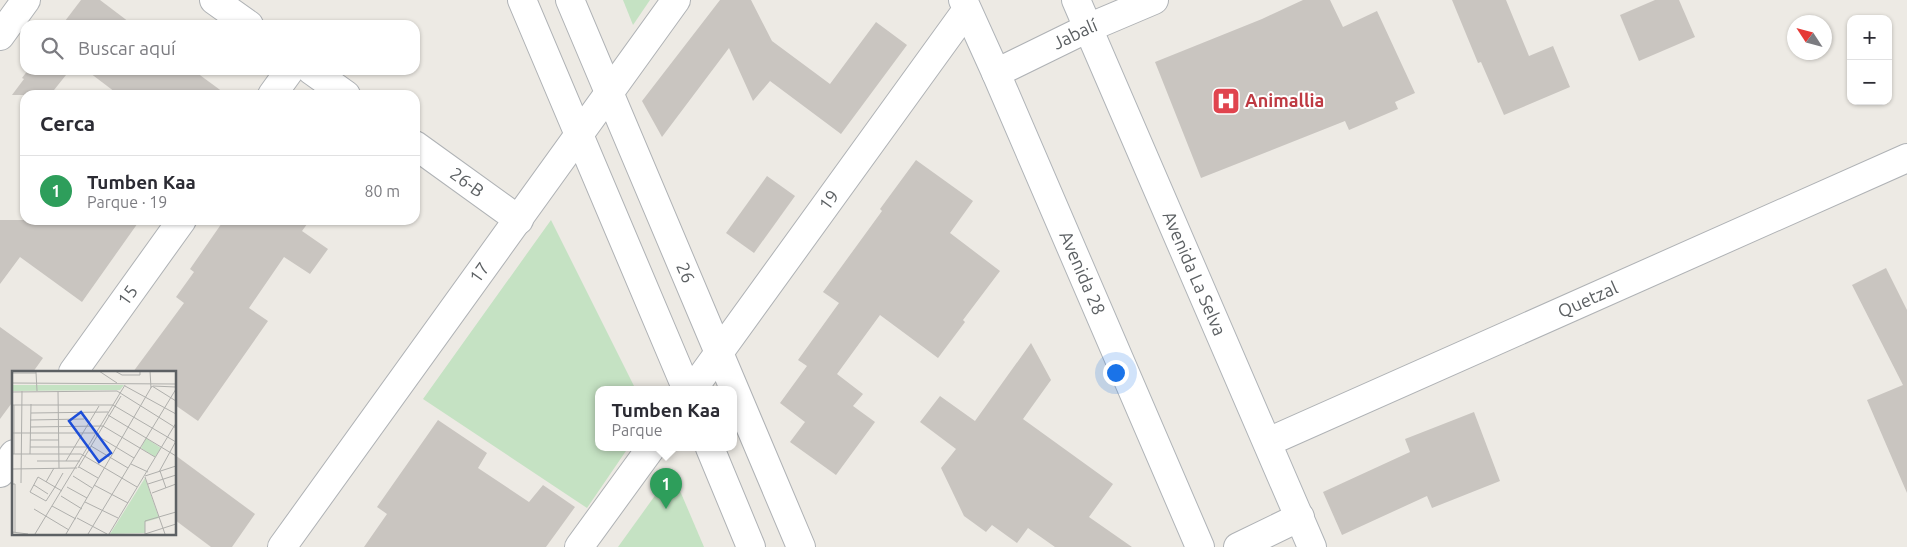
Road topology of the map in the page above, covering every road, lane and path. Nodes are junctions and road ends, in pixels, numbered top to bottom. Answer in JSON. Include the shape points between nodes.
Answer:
{"nodes":[{"id":1,"x":26,"y":0,"type":"edge"},
{"id":2,"x":214,"y":0,"type":"edge"},
{"id":3,"x":522,"y":0,"type":"edge"},
{"id":4,"x":570,"y":0,"type":"edge"},
{"id":5,"x":676,"y":0,"type":"edge"},
{"id":6,"x":1076,"y":0,"type":"edge"},
{"id":7,"x":1154,"y":0,"type":"edge"},
{"id":8,"x":964,"y":5,"type":"edge"},
{"id":9,"x":242,"y":20,"type":"edge"},
{"id":10,"x":1088,"y":28,"type":"junction"},
{"id":11,"x":0,"y":36,"type":"edge"},
{"id":12,"x":996,"y":73,"type":"junction"},
{"id":13,"x":286,"y":75,"type":"edge"},
{"id":14,"x":318,"y":75,"type":"edge"},
{"id":15,"x":276,"y":90,"type":"edge"},
{"id":16,"x":339,"y":90,"type":"edge"},
{"id":17,"x":609,"y":94,"type":"junction"},
{"id":18,"x":579,"y":135,"type":"junction"},
{"id":19,"x":420,"y":149,"type":"edge"},
{"id":20,"x":1907,"y":158,"type":"edge"},
{"id":21,"x":519,"y":220,"type":"junction"},
{"id":22,"x":178,"y":225,"type":"edge"},
{"id":23,"x":719,"y":354,"type":"junction"},
{"id":24,"x":74,"y":371,"type":"edge"},
{"id":25,"x":684,"y":386,"type":"edge"},
{"id":26,"x":695,"y":386,"type":"edge"},
{"id":27,"x":733,"y":386,"type":"edge"},
{"id":28,"x":737,"y":396,"type":"edge"},
{"id":29,"x":1268,"y":442,"type":"junction"},
{"id":30,"x":648,"y":451,"type":"edge"},
{"id":31,"x":711,"y":451,"type":"edge"},
{"id":32,"x":12,"y":457,"type":"edge"},
{"id":33,"x":0,"y":473,"type":"edge"},
{"id":34,"x":1300,"y":517,"type":"junction"},
{"id":35,"x":282,"y":547,"type":"edge"},
{"id":36,"x":579,"y":547,"type":"edge"},
{"id":37,"x":751,"y":547,"type":"edge"},
{"id":38,"x":801,"y":547,"type":"edge"},
{"id":39,"x":1200,"y":547,"type":"edge"},
{"id":40,"x":1238,"y":547,"type":"edge"},
{"id":41,"x":1312,"y":547,"type":"edge"}],
"edges":[{"from":1,"to":11,"type":"street"},
{"from":2,"to":9,"type":"street"},
{"from":3,"to":18,"type":"street"},
{"from":4,"to":17,"type":"street","name":"26"},
{"from":5,"to":17,"type":"street","name":"17"},
{"from":6,"to":10,"type":"street","name":"Avenida La Selva"},
{"from":7,"to":10,"type":"street","name":"Jabalí"},
{"from":8,"to":12,"type":"street","name":"Avenida 28"},
{"from":8,"to":23,"type":"street","name":"19"},
{"from":10,"to":12,"type":"street","name":"Jabalí"},
{"from":10,"to":29,"type":"street","name":"Avenida La Selva"},
{"from":12,"to":39,"type":"street","name":"Avenida 28"},
{"from":13,"to":15,"type":"street"},
{"from":14,"to":16,"type":"street"},
{"from":17,"to":18,"type":"street","name":"17"},
{"from":17,"to":23,"type":"street","name":"26"},
{"from":18,"to":21,"type":"street","name":"17"},
{"from":18,"to":25,"type":"street"},
{"from":19,"to":21,"type":"street","name":"26-B"},
{"from":20,"to":29,"type":"street","name":"Quetzal"},
{"from":21,"to":35,"type":"street","name":"17"},
{"from":22,"to":24,"type":"street","name":"15"},
{"from":23,"to":26,"type":"street","name":"19"},
{"from":23,"to":27,"type":"street","name":"26"},
{"from":28,"to":38,"type":"street","name":"26"},
{"from":29,"to":34,"type":"street","name":"Avenida La Selva"},
{"from":30,"to":36,"type":"street"},
{"from":31,"to":37,"type":"street"},
{"from":32,"to":33,"type":"street"},
{"from":34,"to":40,"type":"street"},
{"from":34,"to":41,"type":"street","name":"Avenida La Selva"}]}
